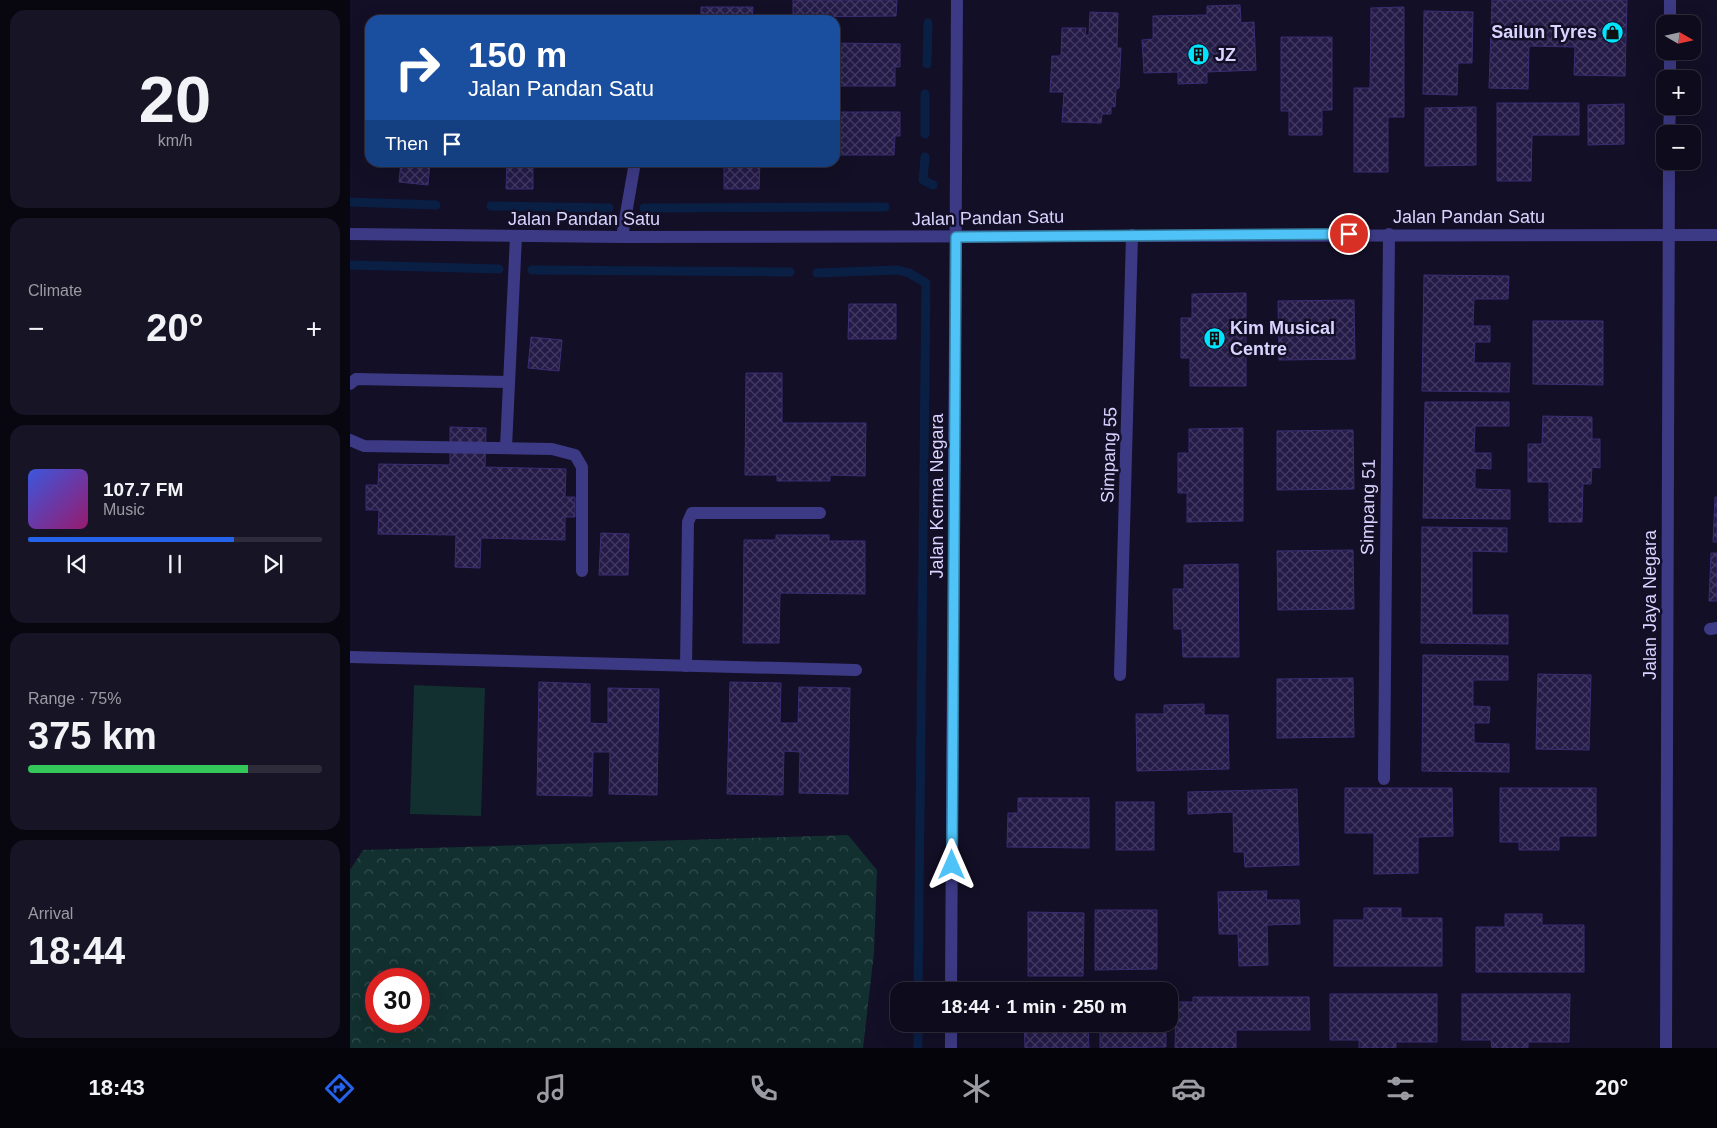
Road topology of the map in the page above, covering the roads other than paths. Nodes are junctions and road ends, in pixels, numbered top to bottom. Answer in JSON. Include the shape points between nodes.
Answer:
{"nodes":[{"id":1,"x":957,"y":0,"type":"edge"},
{"id":2,"x":1670,"y":0,"type":"edge"},
{"id":3,"x":1670,"y":15,"type":"edge"},
{"id":4,"x":634,"y":167,"type":"edge"},
{"id":5,"x":1669,"y":170,"type":"edge"},
{"id":6,"x":350,"y":234,"type":"edge"},
{"id":7,"x":1389,"y":234,"type":"junction"},
{"id":8,"x":1669,"y":235,"type":"junction"},
{"id":9,"x":1717,"y":235,"type":"edge"},
{"id":10,"x":516,"y":236,"type":"junction"},
{"id":11,"x":1132,"y":236,"type":"junction"},
{"id":12,"x":622,"y":237,"type":"junction"},
{"id":13,"x":956,"y":237,"type":"junction"},
{"id":14,"x":508,"y":382,"type":"junction"},
{"id":15,"x":350,"y":384,"type":"edge"},
{"id":16,"x":350,"y":440,"type":"edge"},
{"id":17,"x":506,"y":447,"type":"junction"},
{"id":18,"x":820,"y":513,"type":"dead end"},
{"id":19,"x":582,"y":571,"type":"dead end"},
{"id":20,"x":350,"y":657,"type":"edge"},
{"id":21,"x":686,"y":666,"type":"junction"},
{"id":22,"x":856,"y":670,"type":"dead end"},
{"id":23,"x":1120,"y":675,"type":"dead end"},
{"id":24,"x":1384,"y":779,"type":"dead end"},
{"id":25,"x":951,"y":982,"type":"edge"},
{"id":26,"x":951,"y":1032,"type":"edge"},
{"id":27,"x":951,"y":1048,"type":"edge"},
{"id":28,"x":1666,"y":1048,"type":"edge"}],
"edges":[{"from":1,"to":13,"type":"street","name":"Jalan Kerma Negara"},
{"from":2,"to":3,"type":"street"},
{"from":4,"to":12,"type":"street"},
{"from":5,"to":8,"type":"street","name":"Jalan Jaya Negara"},
{"from":6,"to":10,"type":"street","name":"Jalan Pandan Satu"},
{"from":7,"to":8,"type":"street","name":"Jalan Pandan Satu"},
{"from":7,"to":11,"type":"street","name":"Jalan Pandan Satu"},
{"from":7,"to":24,"type":"street","name":"Simpang 51"},
{"from":8,"to":9,"type":"street","name":"Jalan Pandan Satu"},
{"from":8,"to":28,"type":"street","name":"Jalan Jaya Negara"},
{"from":10,"to":12,"type":"street","name":"Jalan Pandan Satu"},
{"from":10,"to":14,"type":"street"},
{"from":11,"to":13,"type":"street","name":"Jalan Pandan Satu"},
{"from":11,"to":23,"type":"street","name":"Simpang 55"},
{"from":12,"to":13,"type":"street","name":"Jalan Pandan Satu"},
{"from":13,"to":25,"type":"street","name":"Jalan Kerma Negara"},
{"from":14,"to":15,"type":"street","via":[[356,379]]},
{"from":14,"to":17,"type":"street"},
{"from":16,"to":17,"type":"street","via":[[364,446]]},
{"from":17,"to":19,"type":"street","via":[[564,451],[575,455],[582,467]]},
{"from":18,"to":21,"type":"street","via":[[697,512],[690,517]]},
{"from":20,"to":21,"type":"street"},
{"from":21,"to":22,"type":"street"},
{"from":26,"to":27,"type":"street"}]}
